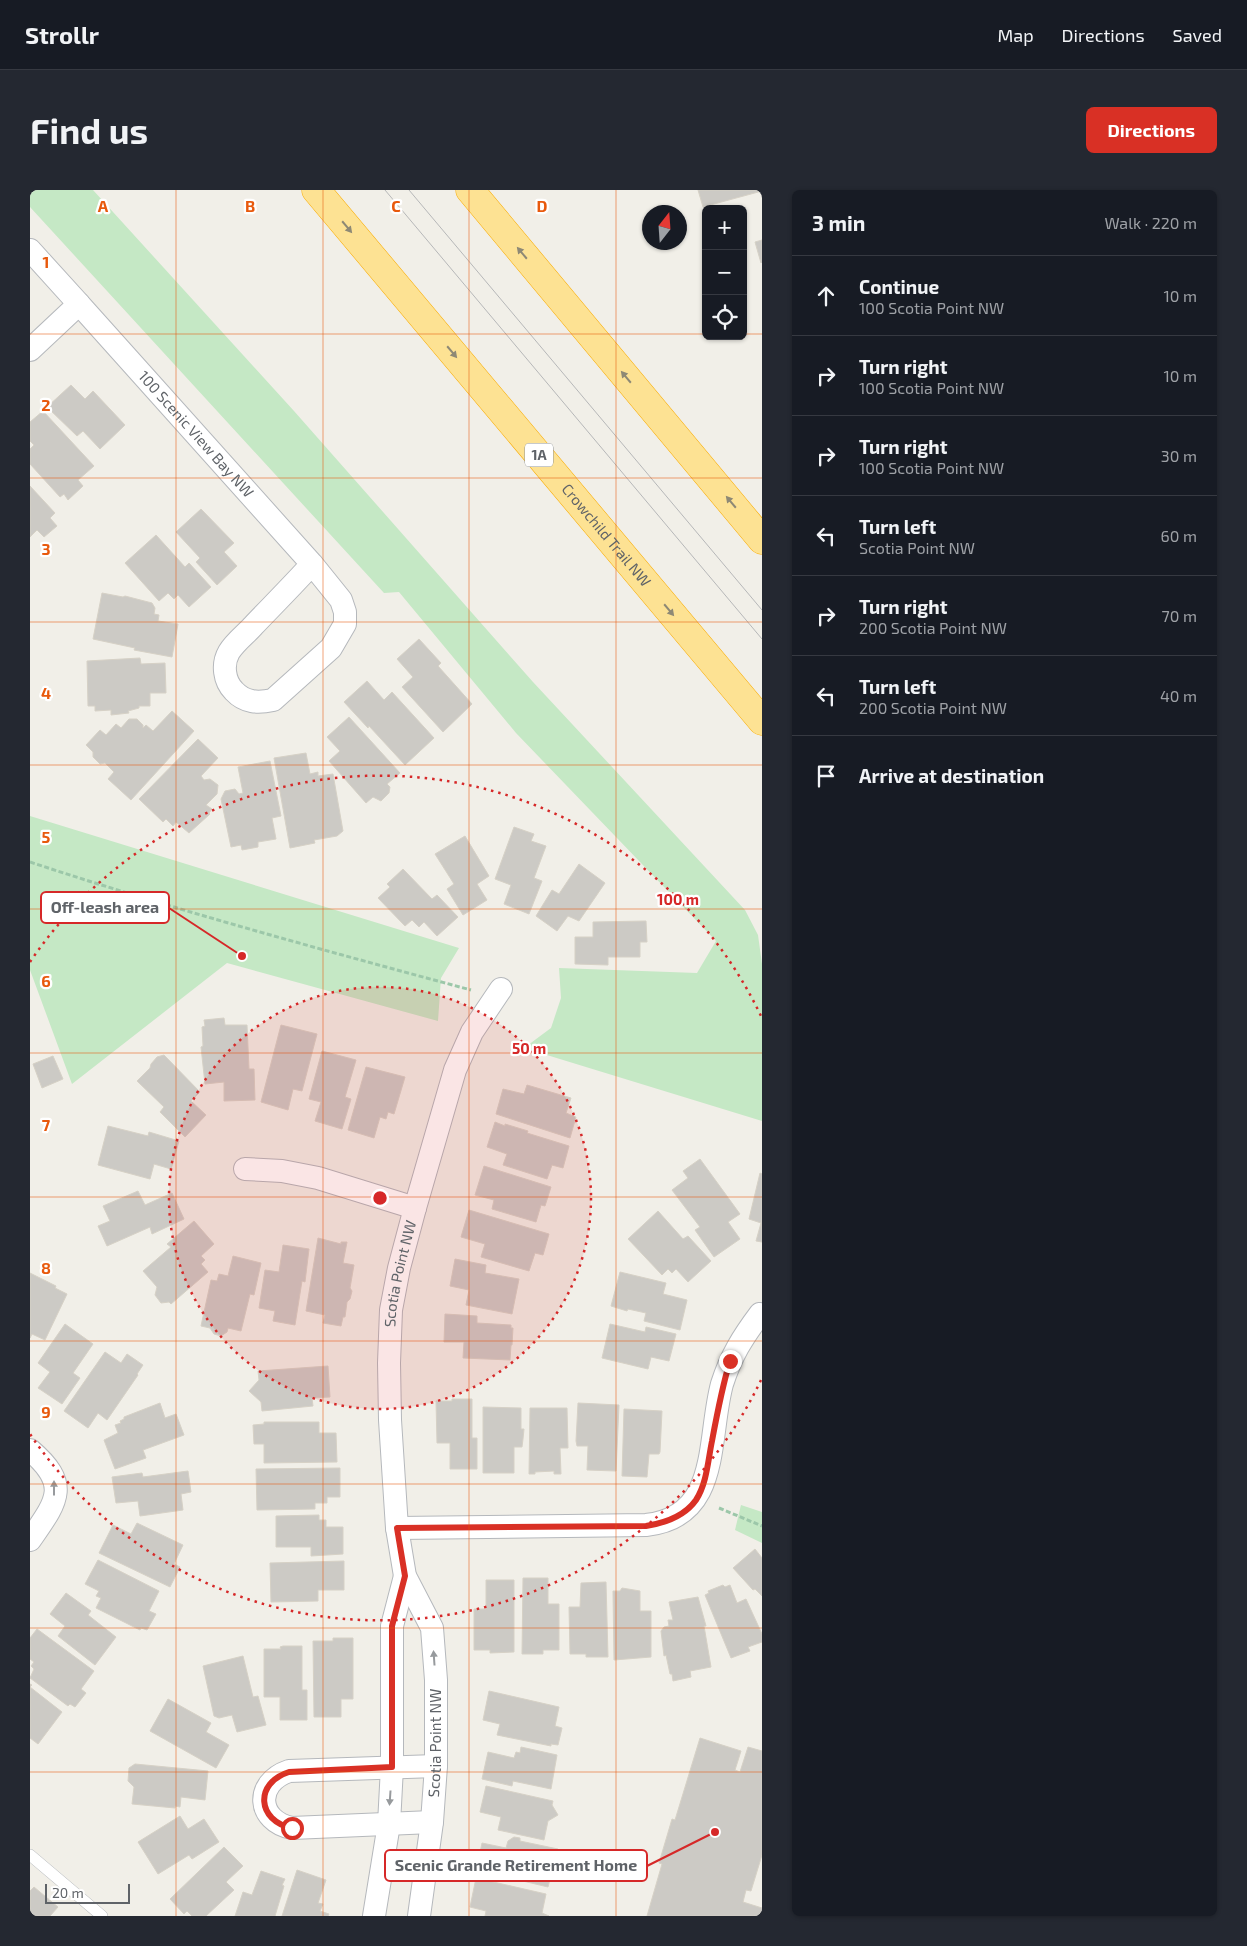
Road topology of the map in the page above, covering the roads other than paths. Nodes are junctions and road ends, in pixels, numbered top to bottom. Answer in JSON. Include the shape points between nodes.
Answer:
{"nodes":[{"id":1,"x":316,"y":190,"type":"edge"},
{"id":2,"x":470,"y":190,"type":"edge"},
{"id":3,"x":30,"y":250,"type":"edge"},
{"id":4,"x":79,"y":304,"type":"junction"},
{"id":5,"x":30,"y":350,"type":"edge"},
{"id":6,"x":762,"y":540,"type":"edge"},
{"id":7,"x":312,"y":564,"type":"junction"},
{"id":8,"x":762,"y":721,"type":"edge"},
{"id":9,"x":498,"y":993,"type":"road end"},
{"id":10,"x":245,"y":1170,"type":"dead end"},
{"id":11,"x":414,"y":1208,"type":"junction"},
{"id":12,"x":760,"y":1314,"type":"dead end"},
{"id":13,"x":30,"y":1450,"type":"edge"},
{"id":14,"x":397,"y":1528,"type":"junction"},
{"id":15,"x":32,"y":1531,"type":"edge"},
{"id":16,"x":405,"y":1576,"type":"junction"},
{"id":17,"x":436,"y":1766,"type":"junction"},
{"id":18,"x":392,"y":1767,"type":"junction"},
{"id":19,"x":432,"y":1822,"type":"junction"},
{"id":20,"x":389,"y":1824,"type":"junction"},
{"id":21,"x":30,"y":1855,"type":"edge"},
{"id":22,"x":102,"y":1916,"type":"edge"},
{"id":23,"x":374,"y":1916,"type":"edge"},
{"id":24,"x":419,"y":1916,"type":"edge"}],
"edges":[{"from":1,"to":8,"type":"highway","name":"Crowchild Trail NW","number":"1A","one_way":true},
{"from":6,"to":2,"type":"highway","one_way":true},
{"from":3,"to":4,"type":"street","name":"100 Scenic View Bay NW"},
{"from":4,"to":5,"type":"street"},
{"from":4,"to":7,"type":"street","name":"100 Scenic View Bay NW"},
{"from":7,"to":7,"type":"street","name":"100 Scenic View Bay NW","via":[[229,652],[225,672],[227,682],[241,698],[251,702],[273,700],[332,648],[344,624],[345,612],[341,600]]},
{"from":9,"to":11,"type":"street","name":"Scotia Point NW","via":[[472,1032],[455,1070]]},
{"from":10,"to":11,"type":"street","via":[[282,1171],[318,1178]]},
{"from":11,"to":14,"type":"street","name":"Scotia Point NW","via":[[391,1310],[390,1420]]},
{"from":12,"to":14,"type":"street","via":[[738,1343],[730,1361],[706,1471],[696,1499],[672,1520],[646,1526]]},
{"from":15,"to":13,"type":"street","one_way":true,"via":[[52,1508],[56,1486],[52,1471]]},
{"from":14,"to":16,"type":"street","name":"Scotia Point NW"},
{"from":17,"to":16,"type":"street","name":"Scotia Point NW","one_way":true,"via":[[432,1628]]},
{"from":16,"to":18,"type":"street","name":"Scotia Point NW","via":[[392,1626]]},
{"from":17,"to":18,"type":"street"},
{"from":17,"to":19,"type":"street","name":"Scotia Point NW"},
{"from":18,"to":20,"type":"street","name":"Scotia Point NW","one_way":true},
{"from":18,"to":20,"type":"street","via":[[289,1772],[271,1782],[265,1791],[264,1802],[273,1820],[292,1828]]},
{"from":19,"to":20,"type":"street"},
{"from":19,"to":24,"type":"street","name":"Scotia Point NW"},
{"from":20,"to":23,"type":"street","name":"Scotia Point NW"},
{"from":21,"to":22,"type":"lane"}]}
